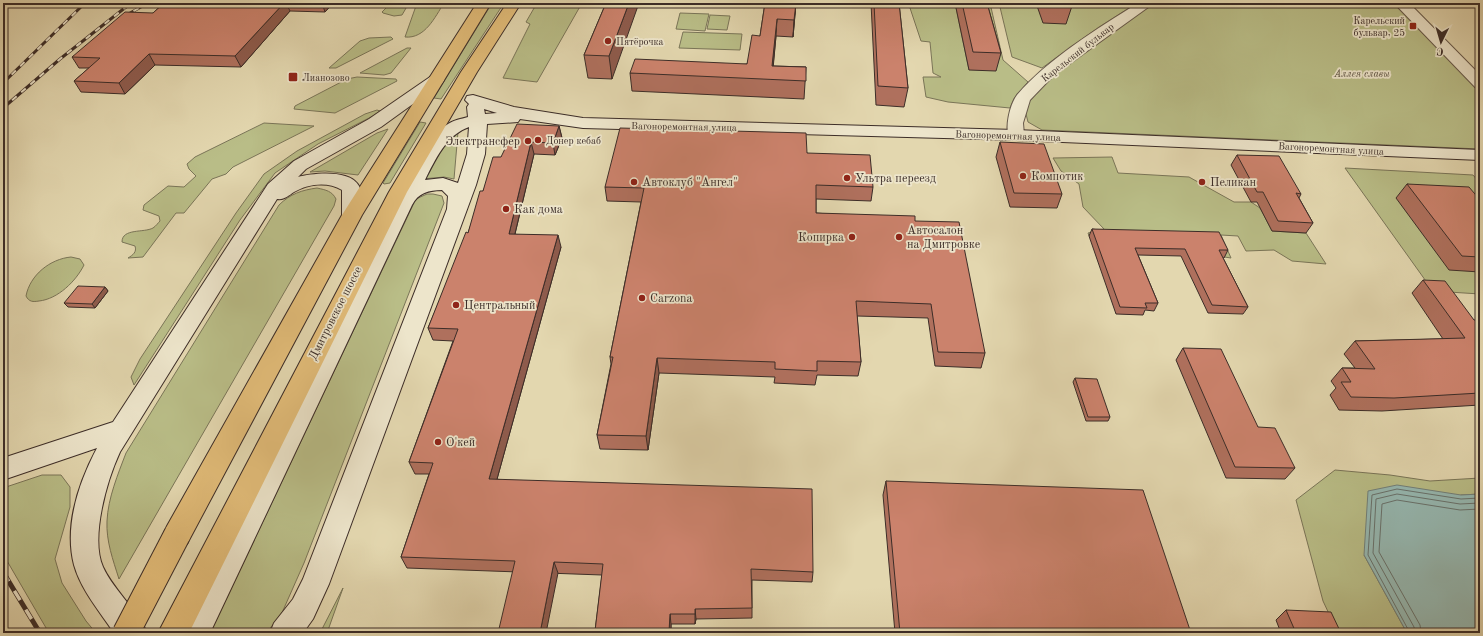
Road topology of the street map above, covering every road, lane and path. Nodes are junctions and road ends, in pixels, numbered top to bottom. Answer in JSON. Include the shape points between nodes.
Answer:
{"nodes":[{"id":1,"x":484,"y":3,"type":"edge"},
{"id":2,"x":514,"y":3,"type":"edge"},
{"id":3,"x":1147,"y":3,"type":"edge"},
{"id":4,"x":1401,"y":3,"type":"edge"},
{"id":5,"x":468,"y":77,"type":"junction"},
{"id":6,"x":436,"y":80,"type":"junction"},
{"id":7,"x":1480,"y":84,"type":"edge"},
{"id":8,"x":472,"y":100,"type":"junction"},
{"id":9,"x":535,"y":117,"type":"junction"},
{"id":10,"x":477,"y":121,"type":"junction"},
{"id":11,"x":1016,"y":135,"type":"junction"},
{"id":12,"x":1480,"y":155,"type":"edge"},
{"id":13,"x":409,"y":193,"type":"junction"},
{"id":14,"x":457,"y":209,"type":"junction"},
{"id":15,"x":259,"y":212,"type":"junction"},
{"id":16,"x":352,"y":215,"type":"junction"},
{"id":17,"x":121,"y":429,"type":"junction"},
{"id":18,"x":3,"y":469,"type":"edge"},
{"id":19,"x":215,"y":571,"type":"junction"},
{"id":20,"x":126,"y":633,"type":"edge"},
{"id":21,"x":132,"y":633,"type":"edge"},
{"id":22,"x":173,"y":633,"type":"edge"},
{"id":23,"x":195,"y":633,"type":"edge"},
{"id":24,"x":285,"y":633,"type":"edge"}],
"edges":[{"from":1,"to":6,"type":"main road"},
{"from":2,"to":5,"type":"main road","name":"Дмитровское шоссе"},
{"from":3,"to":11,"type":"street","name":"Карельский бульвар","via":[[1048,72],[1022,99],[1015,123]]},
{"from":4,"to":7,"type":"street"},
{"from":5,"to":8,"type":"street"},
{"from":5,"to":19,"type":"main road","name":"Дмитровское шоссе","via":[[398,192]]},
{"from":6,"to":15,"type":"street","via":[[391,113],[300,166],[275,188]]},
{"from":6,"to":16,"type":"main road"},
{"from":8,"to":9,"type":"street","name":"Вагоноремонтная улица","via":[[499,110]]},
{"from":8,"to":10,"type":"street"},
{"from":9,"to":10,"type":"street","name":"Вагоноремонтная улица"},
{"from":9,"to":11,"type":"street","name":"Вагоноремонтная улица","via":[[637,126]]},
{"from":10,"to":13,"type":"street","name":"Вагоноремонтная улица","via":[[454,127],[443,136]]},
{"from":10,"to":14,"type":"street","via":[[474,159]]},
{"from":11,"to":12,"type":"street","name":"Вагоноремонтная улица"},
{"from":13,"to":14,"type":"street","via":[[428,185],[447,185],[453,188],[457,195]]},
{"from":13,"to":19,"type":"street","name":"Вагоноремонтная улица"},
{"from":14,"to":24,"type":"street","via":[[315,584],[303,609]]},
{"from":15,"to":16,"type":"street","via":[[283,191],[296,184],[324,179],[345,183],[351,188]]},
{"from":15,"to":17,"type":"street"},
{"from":16,"to":20,"type":"main road","bridge":true},
{"from":17,"to":18,"type":"street"},
{"from":17,"to":21,"type":"street","via":[[105,456],[94,483],[86,528],[86,554],[92,574]]},
{"from":19,"to":22,"type":"main road","name":"Дмитровское шоссе"},
{"from":19,"to":23,"type":"street","name":"Вагоноремонтная улица"}]}
